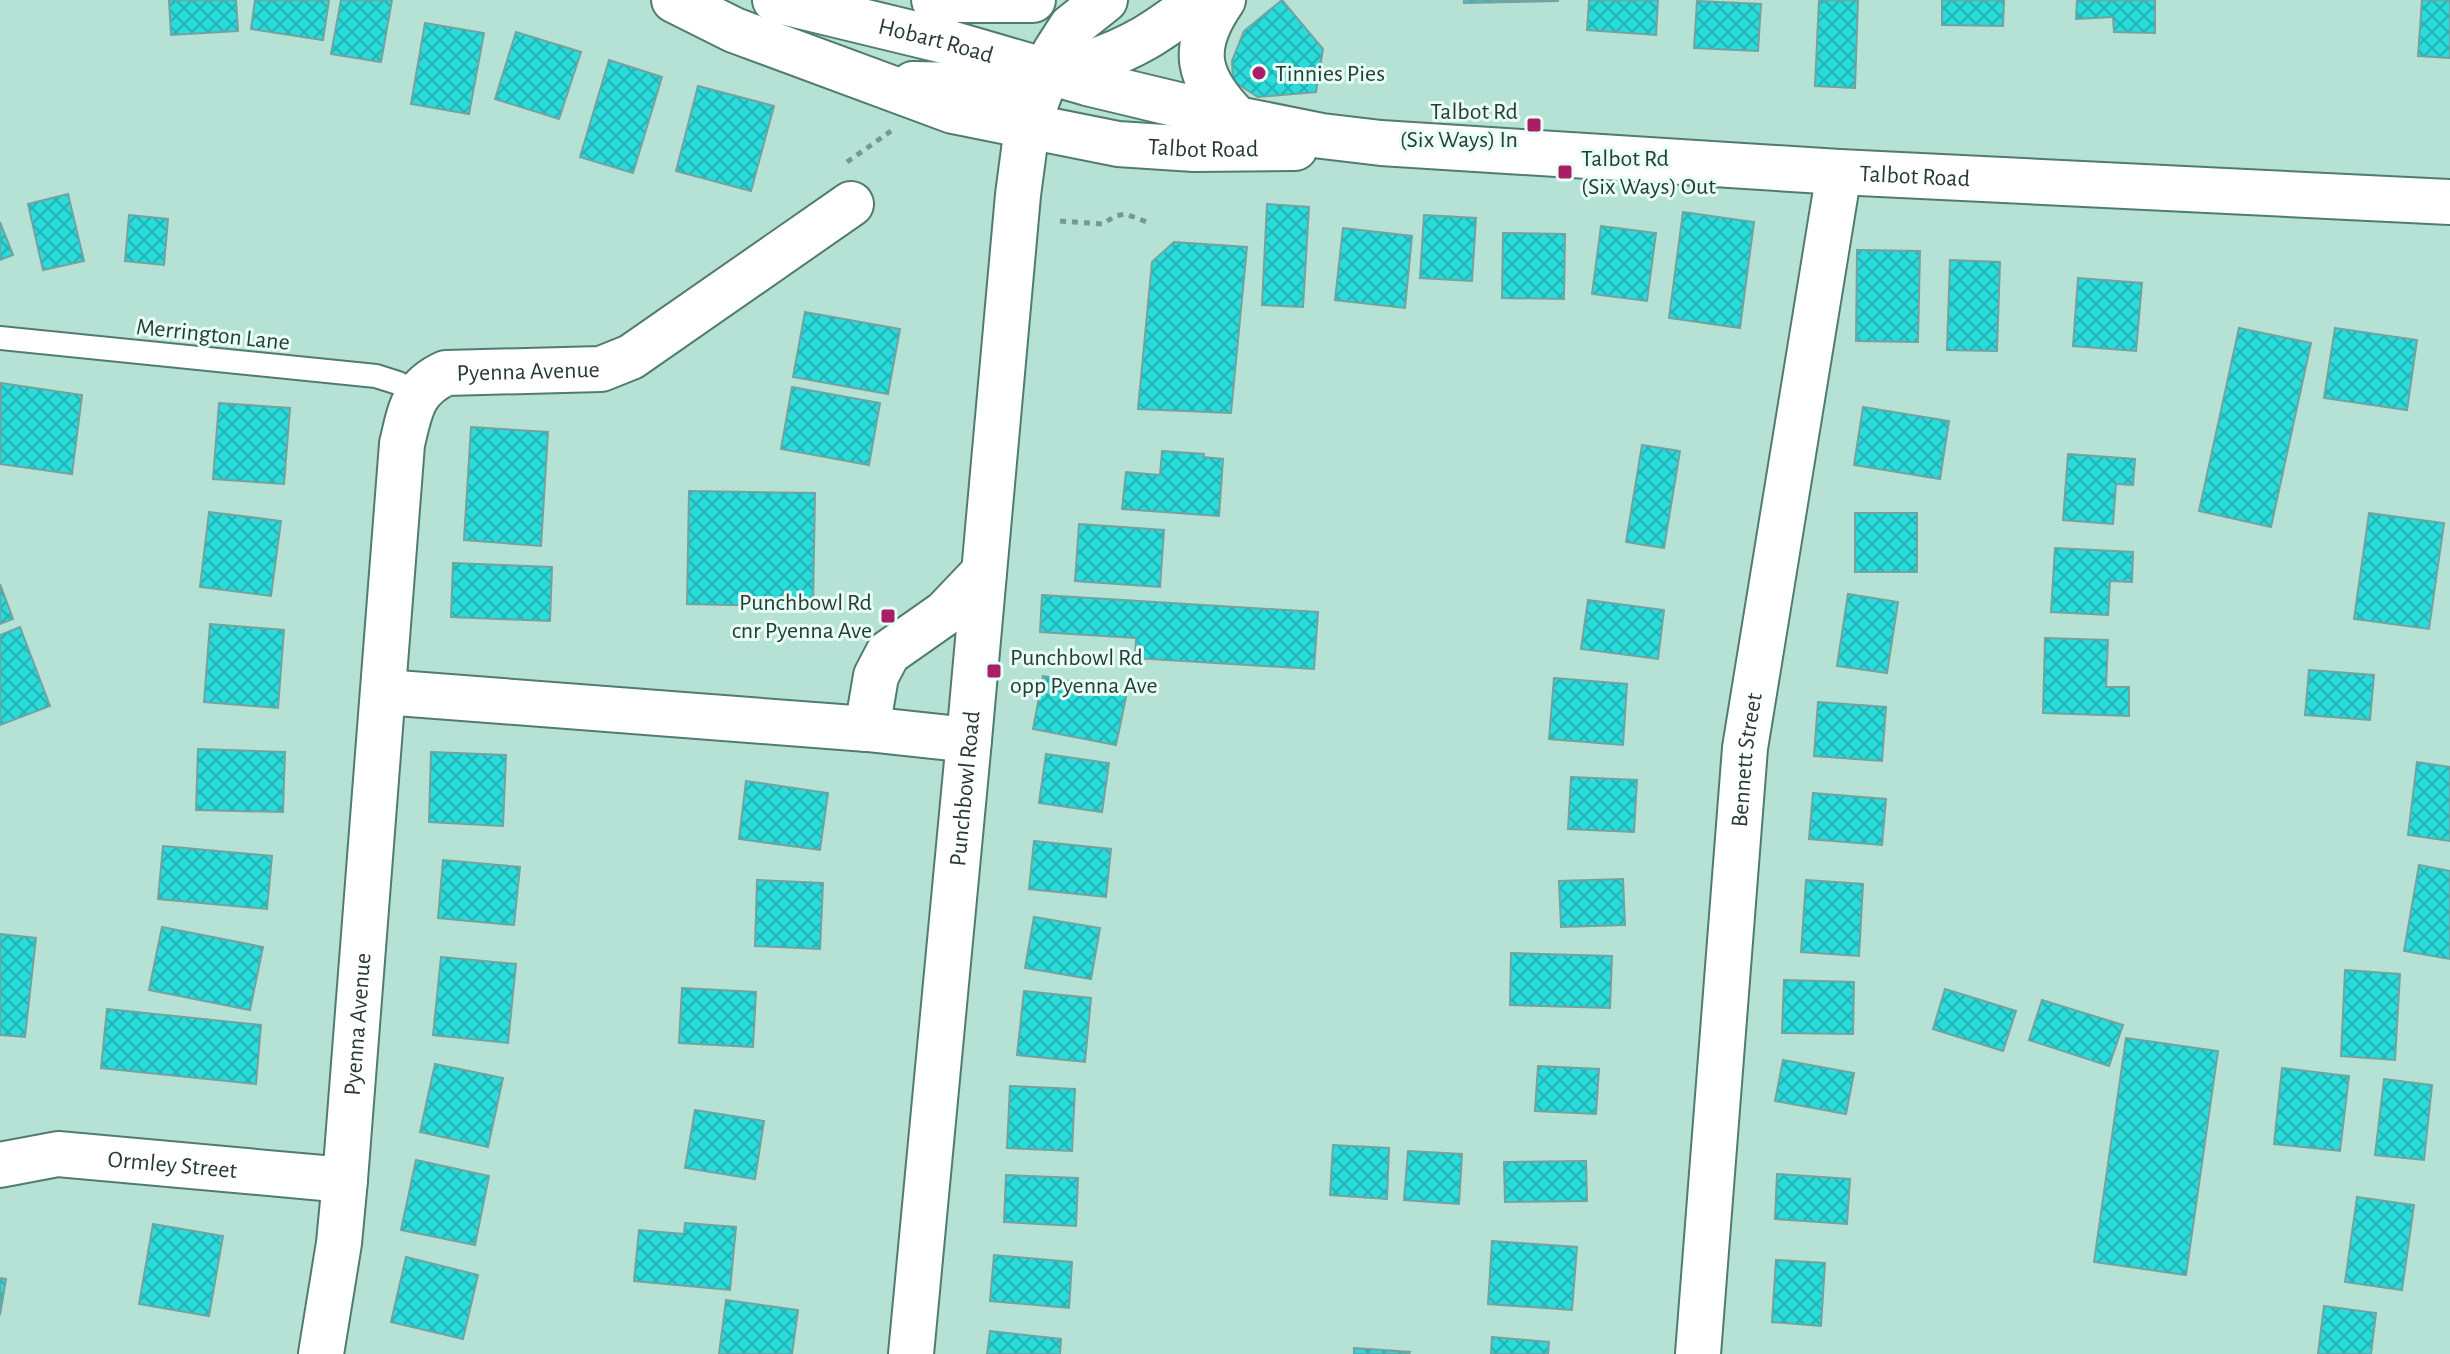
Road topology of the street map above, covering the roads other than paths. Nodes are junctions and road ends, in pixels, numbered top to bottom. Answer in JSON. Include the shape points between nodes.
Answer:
{"nodes":[{"id":1,"x":674,"y":0,"type":"edge"},
{"id":2,"x":775,"y":0,"type":"edge"},
{"id":3,"x":934,"y":0,"type":"edge"},
{"id":4,"x":1033,"y":0,"type":"edge"},
{"id":5,"x":1105,"y":0,"type":"edge"},
{"id":6,"x":1200,"y":0,"type":"edge"},
{"id":7,"x":1223,"y":0,"type":"edge"},
{"id":8,"x":1048,"y":73,"type":"junction"},
{"id":9,"x":867,"y":79,"type":"junction"},
{"id":10,"x":1237,"y":119,"type":"junction"},
{"id":11,"x":1027,"y":127,"type":"junction"},
{"id":12,"x":1381,"y":143,"type":"junction"},
{"id":13,"x":1839,"y":172,"type":"junction"},
{"id":14,"x":845,"y":186,"type":"road end"},
{"id":15,"x":2450,"y":202,"type":"edge"},
{"id":16,"x":0,"y":338,"type":"edge"},
{"id":17,"x":418,"y":394,"type":"junction"},
{"id":18,"x":984,"y":572,"type":"junction"},
{"id":19,"x":384,"y":692,"type":"junction"},
{"id":20,"x":867,"y":729,"type":"junction"},
{"id":21,"x":969,"y":740,"type":"junction"},
{"id":22,"x":0,"y":1165,"type":"edge"},
{"id":23,"x":345,"y":1180,"type":"junction"},
{"id":24,"x":321,"y":1354,"type":"edge"},
{"id":25,"x":911,"y":1354,"type":"edge"},
{"id":26,"x":1698,"y":1354,"type":"edge"}],
"edges":[{"from":1,"to":9,"type":"street","name":"Hobart Road","via":[[734,30]]},
{"from":2,"to":8,"type":"street","name":"Hobart Road"},
{"from":3,"to":4,"type":"street"},
{"from":5,"to":8,"type":"street","via":[[1062,39]]},
{"from":6,"to":8,"type":"street","name":"Hobart Road","via":[[1115,53]]},
{"from":7,"to":10,"type":"street","via":[[1207,23],[1202,63],[1216,98]]},
{"from":8,"to":9,"type":"street","name":"Hobart Road","via":[[959,84]]},
{"from":8,"to":10,"type":"street","name":"Talbot Road"},
{"from":8,"to":11,"type":"street"},
{"from":9,"to":11,"type":"street","name":"Hobart Road","via":[[953,111]]},
{"from":10,"to":12,"type":"street","name":"Talbot Road"},
{"from":11,"to":12,"type":"street","name":"Talbot Road","via":[[1118,144],[1194,149]]},
{"from":11,"to":18,"type":"street","name":"Punchbowl Road"},
{"from":12,"to":13,"type":"street","name":"Talbot Road"},
{"from":13,"to":15,"type":"street","name":"Talbot Road"},
{"from":13,"to":26,"type":"street","name":"Bennett Street","via":[[1745,748]]},
{"from":14,"to":17,"type":"street","name":"Pyenna Avenue","via":[[631,357],[601,369],[446,373]]},
{"from":16,"to":17,"type":"lane","name":"Merrington Lane","via":[[382,377]]},
{"from":17,"to":19,"type":"street","name":"Pyenna Avenue","via":[[402,444]]},
{"from":18,"to":20,"type":"street","via":[[945,613],[888,653],[876,676]]},
{"from":18,"to":21,"type":"street","name":"Punchbowl Road"},
{"from":19,"to":20,"type":"street"},
{"from":19,"to":23,"type":"street","name":"Pyenna Avenue"},
{"from":20,"to":21,"type":"street"},
{"from":21,"to":25,"type":"street","name":"Punchbowl Road"},
{"from":22,"to":23,"type":"street","name":"Ormley Street","via":[[58,1154]]},
{"from":23,"to":24,"type":"street","name":"Pyenna Avenue"}]}
